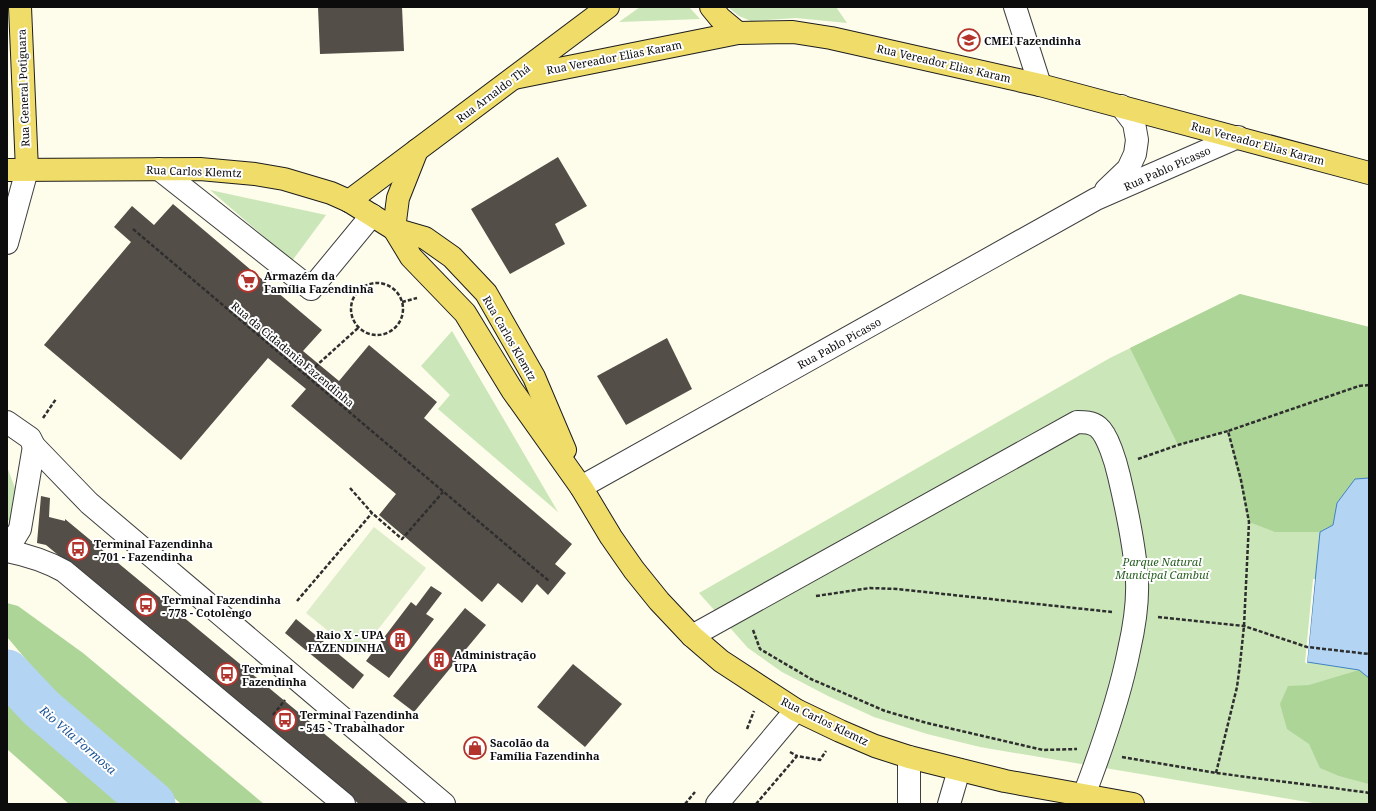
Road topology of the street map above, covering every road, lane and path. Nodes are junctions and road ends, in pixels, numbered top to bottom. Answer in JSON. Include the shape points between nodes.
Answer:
{"nodes":[{"id":1,"x":20,"y":7,"type":"edge"},
{"id":2,"x":608,"y":7,"type":"edge"},
{"id":3,"x":711,"y":7,"type":"edge"},
{"id":4,"x":1015,"y":7,"type":"edge"},
{"id":5,"x":738,"y":33,"type":"junction"},
{"id":6,"x":514,"y":78,"type":"junction"},
{"id":7,"x":1040,"y":85,"type":"junction"},
{"id":8,"x":1121,"y":106,"type":"junction"},
{"id":9,"x":1238,"y":138,"type":"junction"},
{"id":10,"x":417,"y":150,"type":"junction"},
{"id":11,"x":159,"y":169,"type":"junction"},
{"id":12,"x":17,"y":170,"type":"edge"},
{"id":13,"x":1369,"y":173,"type":"edge"},
{"id":14,"x":1096,"y":199,"type":"junction"},
{"id":15,"x":349,"y":201,"type":"junction"},
{"id":16,"x":372,"y":215,"type":"junction"},
{"id":17,"x":394,"y":228,"type":"junction"},
{"id":18,"x":133,"y":229,"type":"dead end"},
{"id":19,"x":7,"y":242,"type":"edge"},
{"id":20,"x":358,"y":328,"type":"junction"},
{"id":21,"x":306,"y":375,"type":"junction"},
{"id":22,"x":1369,"y":385,"type":"edge"},
{"id":23,"x":7,"y":422,"type":"edge"},
{"id":24,"x":1228,"y":431,"type":"junction"},
{"id":25,"x":34,"y":446,"type":"junction"},
{"id":26,"x":1117,"y":467,"type":"junction"},
{"id":27,"x":350,"y":488,"type":"dead end"},
{"id":28,"x":581,"y":488,"type":"junction"},
{"id":29,"x":443,"y":492,"type":"junction"},
{"id":30,"x":372,"y":513,"type":"junction"},
{"id":31,"x":7,"y":543,"type":"edge"},
{"id":32,"x":7,"y":551,"type":"edge"},
{"id":33,"x":549,"y":582,"type":"dead end"},
{"id":34,"x":811,"y":597,"type":"dead end"},
{"id":35,"x":297,"y":601,"type":"dead end"},
{"id":36,"x":743,"y":606,"type":"junction"},
{"id":37,"x":1135,"y":614,"type":"junction"},
{"id":38,"x":1244,"y":626,"type":"junction"},
{"id":39,"x":692,"y":636,"type":"junction"},
{"id":40,"x":1369,"y":654,"type":"edge"},
{"id":41,"x":300,"y":682,"type":"junction"},
{"id":42,"x":796,"y":710,"type":"junction"},
{"id":43,"x":840,"y":731,"type":"junction"},
{"id":44,"x":259,"y":732,"type":"junction"},
{"id":45,"x":1100,"y":754,"type":"junction"},
{"id":46,"x":909,"y":757,"type":"junction"},
{"id":47,"x":959,"y":770,"type":"junction"},
{"id":48,"x":1216,"y":773,"type":"junction"},
{"id":49,"x":1369,"y":794,"type":"edge"},
{"id":50,"x":1084,"y":795,"type":"junction"},
{"id":51,"x":344,"y":804,"type":"edge"},
{"id":52,"x":444,"y":804,"type":"edge"},
{"id":53,"x":717,"y":804,"type":"edge"},
{"id":54,"x":756,"y":804,"type":"edge"},
{"id":55,"x":909,"y":804,"type":"edge"},
{"id":56,"x":949,"y":804,"type":"edge"},
{"id":57,"x":1133,"y":804,"type":"edge"}],
"edges":[{"from":1,"to":12,"type":"main road","name":"Rua General Potiguara"},
{"from":2,"to":6,"type":"main road","name":"Rua Arnaldo Thá"},
{"from":3,"to":5,"type":"main road"},
{"from":4,"to":7,"type":"street"},
{"from":5,"to":6,"type":"main road","name":"Rua Vereador Elias Karam"},
{"from":5,"to":7,"type":"main road","name":"Rua Vereador Elias Karam","via":[[793,32],[820,36]]},
{"from":6,"to":10,"type":"main road","name":"Rua Arnaldo Thá"},
{"from":7,"to":8,"type":"main road","name":"Rua Vereador Elias Karam"},
{"from":8,"to":9,"type":"main road","name":"Rua Vereador Elias Karam"},
{"from":8,"to":14,"type":"street","name":"Rua Pablo Picasso","via":[[1134,123],[1137,140],[1135,154],[1128,169]]},
{"from":9,"to":13,"type":"main road","name":"Rua Vereador Elias Karam"},
{"from":9,"to":14,"type":"street","name":"Rua Pablo Picasso"},
{"from":10,"to":15,"type":"main road","name":"Rua Arnaldo Thá"},
{"from":10,"to":17,"type":"main road","via":[[398,198]]},
{"from":11,"to":12,"type":"main road","name":"Rua Carlos Klemtz"},
{"from":11,"to":15,"type":"main road","name":"Rua Carlos Klemtz","via":[[224,170],[255,174],[310,186]]},
{"from":11,"to":16,"type":"street","via":[[311,289]]},
{"from":12,"to":19,"type":"street"},
{"from":14,"to":28,"type":"street","name":"Rua Pablo Picasso"},
{"from":15,"to":16,"type":"main road","name":"Rua Carlos Klemtz"},
{"from":16,"to":17,"type":"main road","name":"Rua Carlos Klemtz"},
{"from":17,"to":28,"type":"main road","name":"Rua Carlos Klemtz","via":[[411,257],[465,313],[512,390]]},
{"from":17,"to":28,"type":"main road","name":"Rua Carlos Klemtz","via":[[425,238],[452,257],[486,293],[534,377]]},
{"from":18,"to":21,"type":"path","name":"Rua da Cidadania Fazendinha"},
{"from":20,"to":20,"type":"path","via":[[374,335],[390,332],[401,319],[403,311],[398,294],[392,288],[376,283],[360,290],[351,304],[353,321]]},
{"from":20,"to":21,"type":"path"},
{"from":21,"to":29,"type":"path","name":"Rua da Cidadania Fazendinha"},
{"from":22,"to":24,"type":"path","via":[[1359,386]]},
{"from":23,"to":25,"type":"street","via":[[30,438]]},
{"from":24,"to":26,"type":"path","via":[[1178,445]]},
{"from":24,"to":38,"type":"path","via":[[1249,522]]},
{"from":25,"to":31,"type":"street","via":[[20,529],[12,542]]},
{"from":25,"to":41,"type":"street","via":[[88,504]]},
{"from":26,"to":36,"type":"street","via":[[1103,432],[1087,422],[1077,422]]},
{"from":26,"to":37,"type":"street","via":[[1133,544],[1137,581]]},
{"from":27,"to":30,"type":"path"},
{"from":28,"to":39,"type":"main road","name":"Rua Carlos Klemtz","via":[[634,570]]},
{"from":29,"to":30,"type":"path","via":[[402,539]]},
{"from":29,"to":33,"type":"path","name":"Rua da Cidadania Fazendinha"},
{"from":30,"to":35,"type":"path"},
{"from":32,"to":44,"type":"street","via":[[48,562],[64,570]]},
{"from":34,"to":37,"type":"path","via":[[870,588],[897,589]]},
{"from":36,"to":39,"type":"street"},
{"from":36,"to":45,"type":"path","via":[[760,649],[811,679],[885,711],[1043,750],[1086,749]]},
{"from":37,"to":38,"type":"path"},
{"from":37,"to":45,"type":"street","via":[[1120,688]]},
{"from":38,"to":40,"type":"path","via":[[1307,647]]},
{"from":38,"to":48,"type":"path","via":[[1237,687]]},
{"from":39,"to":42,"type":"main road","name":"Rua Carlos Klemtz","via":[[721,661]]},
{"from":41,"to":44,"type":"path"},
{"from":41,"to":52,"type":"street"},
{"from":42,"to":43,"type":"main road","name":"Rua Carlos Klemtz"},
{"from":42,"to":53,"type":"street"},
{"from":43,"to":46,"type":"main road","name":"Rua Carlos Klemtz"},
{"from":43,"to":54,"type":"path","via":[[820,760],[797,756]]},
{"from":44,"to":51,"type":"street"},
{"from":45,"to":48,"type":"path"},
{"from":45,"to":50,"type":"street"},
{"from":46,"to":47,"type":"main road","name":"Rua Carlos Klemtz"},
{"from":46,"to":55,"type":"street"},
{"from":47,"to":50,"type":"main road","name":"Rua Carlos Klemtz"},
{"from":47,"to":56,"type":"street"},
{"from":48,"to":49,"type":"path"},
{"from":50,"to":57,"type":"main road","name":"Rua Carlos Klemtz"}]}
